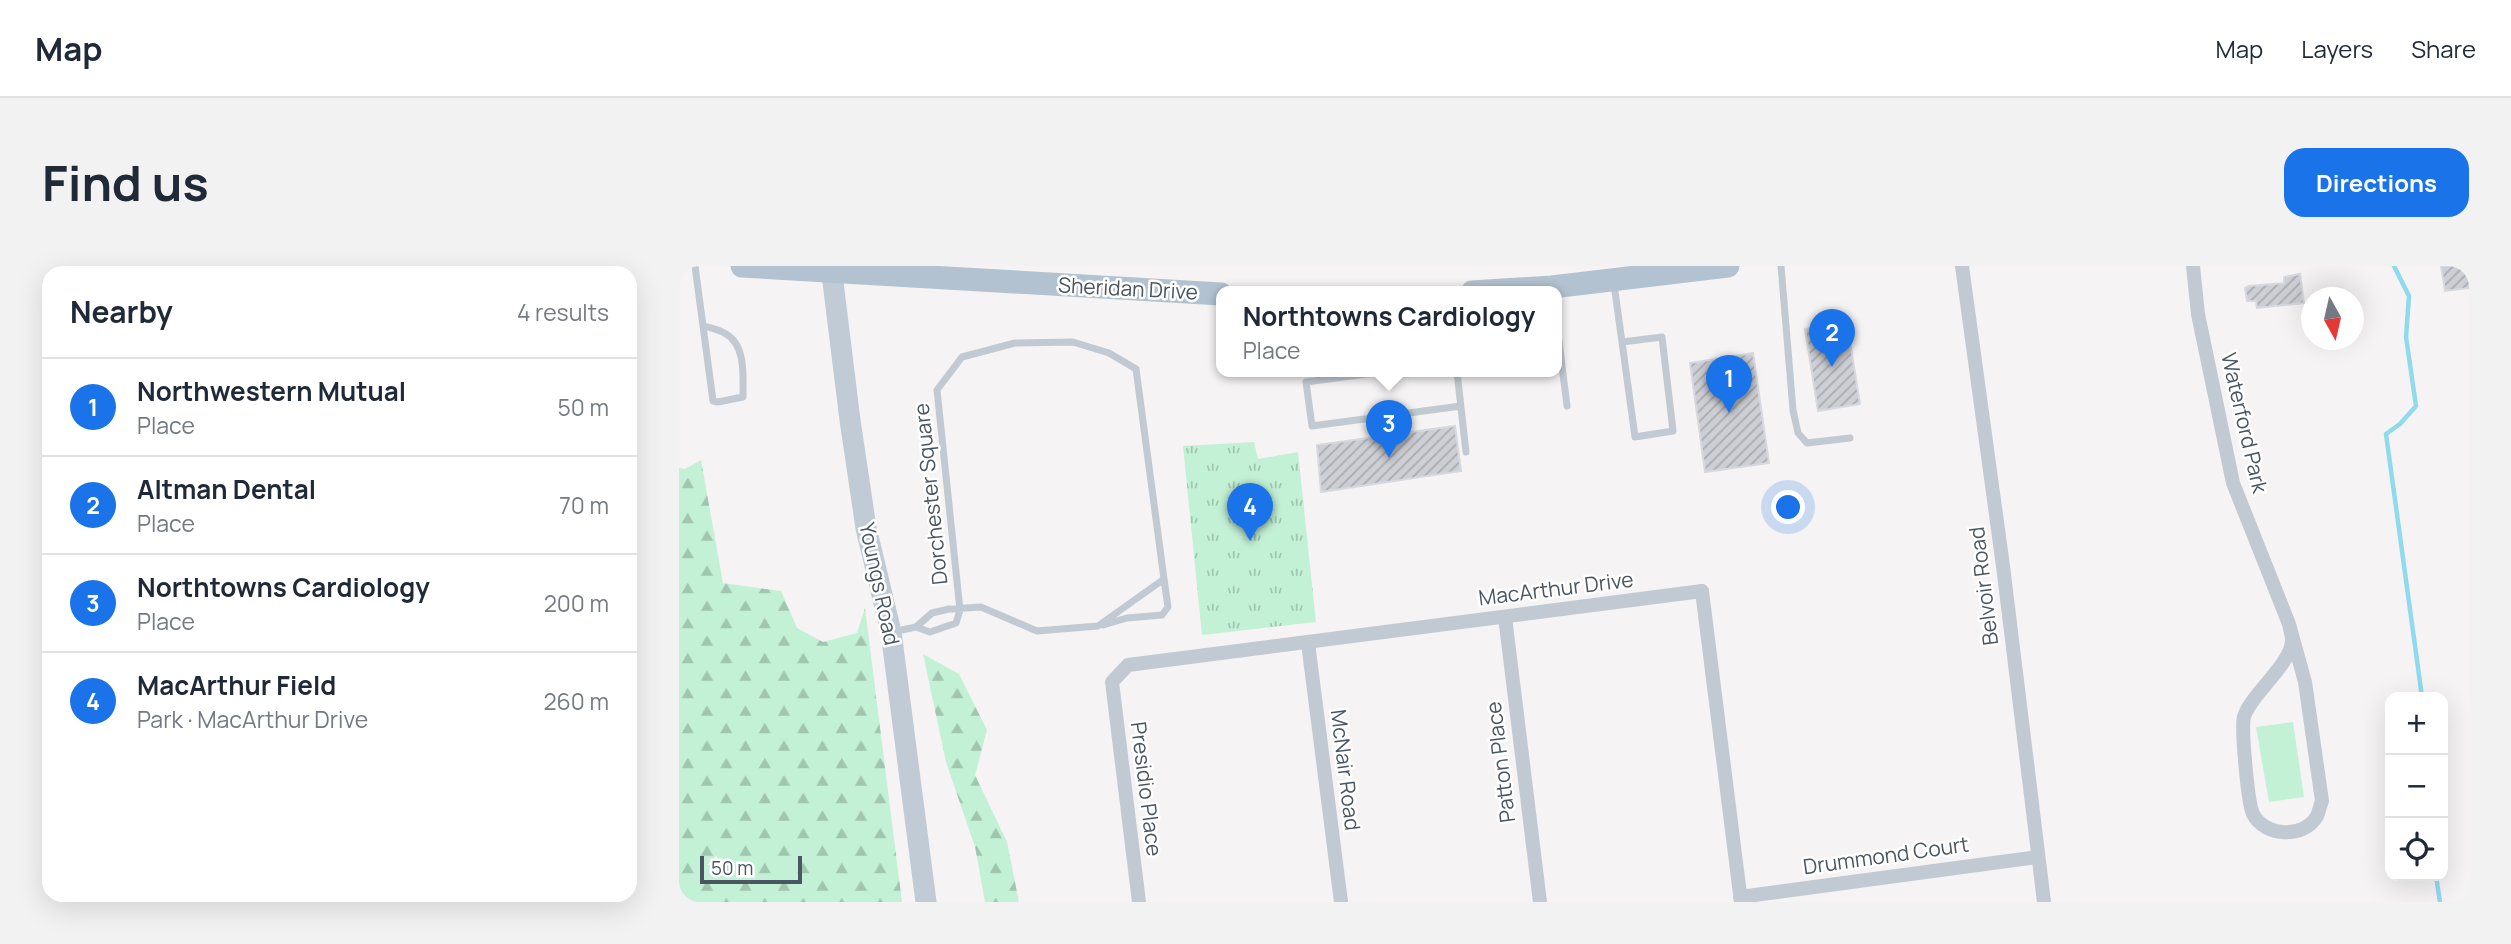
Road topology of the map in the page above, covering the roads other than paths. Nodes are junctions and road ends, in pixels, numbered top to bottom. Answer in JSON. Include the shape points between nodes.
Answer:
{"nodes":[{"id":1,"x":695,"y":266,"type":"edge"},
{"id":2,"x":742,"y":266,"type":"edge"},
{"id":3,"x":1728,"y":266,"type":"edge"},
{"id":4,"x":1781,"y":266,"type":"edge"},
{"id":5,"x":1962,"y":266,"type":"edge"},
{"id":6,"x":2193,"y":266,"type":"edge"},
{"id":7,"x":831,"y":269,"type":"edge"},
{"id":8,"x":1613,"y":280,"type":"junction"},
{"id":9,"x":1562,"y":288,"type":"edge"},
{"id":10,"x":1216,"y":294,"type":"edge"},
{"id":11,"x":704,"y":326,"type":"junction"},
{"id":12,"x":1622,"y":342,"type":"junction"},
{"id":13,"x":1562,"y":366,"type":"edge"},
{"id":14,"x":1344,"y":377,"type":"edge"},
{"id":15,"x":1458,"y":377,"type":"edge"},
{"id":16,"x":1461,"y":406,"type":"junction"},
{"id":17,"x":1567,"y":406,"type":"dead end"},
{"id":18,"x":1850,"y":438,"type":"dead end"},
{"id":19,"x":1466,"y":452,"type":"dead end"},
{"id":20,"x":1164,"y":579,"type":"junction"},
{"id":21,"x":960,"y":610,"type":"junction"},
{"id":22,"x":1505,"y":617,"type":"junction"},
{"id":23,"x":2288,"y":624,"type":"junction"},
{"id":24,"x":1098,"y":626,"type":"junction"},
{"id":25,"x":916,"y":627,"type":"junction"},
{"id":26,"x":891,"y":632,"type":"junction"},
{"id":27,"x":1308,"y":643,"type":"junction"},
{"id":28,"x":1112,"y":682,"type":"joint"},
{"id":29,"x":2038,"y":857,"type":"junction"},
{"id":30,"x":1741,"y":900,"type":"edge"},
{"id":31,"x":926,"y":902,"type":"edge"},
{"id":32,"x":1139,"y":902,"type":"edge"},
{"id":33,"x":1341,"y":902,"type":"edge"},
{"id":34,"x":1540,"y":902,"type":"edge"},
{"id":35,"x":2043,"y":902,"type":"edge"}],
"edges":[{"from":1,"to":11,"type":"lane"},
{"from":2,"to":7,"type":"main road","name":"Sheridan Drive"},
{"from":3,"to":8,"type":"main road"},
{"from":4,"to":18,"type":"lane","via":[[1798,433],[1807,443]]},
{"from":5,"to":29,"type":"street","name":"Belvoir Road"},
{"from":6,"to":23,"type":"street","name":"Waterford Park","via":[[2198,314],[2233,483]]},
{"from":7,"to":10,"type":"main road","name":"Sheridan Drive"},
{"from":7,"to":26,"type":"street","name":"Youngs Road","via":[[866,528]]},
{"from":8,"to":9,"type":"main road"},
{"from":8,"to":12,"type":"lane"},
{"from":11,"to":11,"type":"lane","via":[[736,342],[743,397],[713,401]]},
{"from":12,"to":12,"type":"lane","via":[[1635,437],[1673,431],[1662,337]]},
{"from":13,"to":17,"type":"lane"},
{"from":14,"to":16,"type":"lane","via":[[1306,382],[1312,426]]},
{"from":15,"to":16,"type":"lane"},
{"from":16,"to":19,"type":"lane"},
{"from":20,"to":21,"type":"lane","name":"Dorchester Square","via":[[1136,369],[1109,353],[1073,342],[1015,343],[962,357],[937,390]]},
{"from":20,"to":24,"type":"lane"},
{"from":20,"to":24,"type":"lane","name":"Dorchester Square","via":[[1168,607],[1162,615]]},
{"from":21,"to":24,"type":"lane","name":"Dorchester Square","via":[[981,607],[1037,631]]},
{"from":21,"to":25,"type":"lane","name":"Dorchester Square","via":[[932,613]]},
{"from":21,"to":25,"type":"lane","name":"Dorchester Square","via":[[956,623],[930,632]]},
{"from":22,"to":27,"type":"street","name":"MacArthur Drive"},
{"from":22,"to":30,"type":"street","name":"MacArthur Drive","via":[[1702,591]]},
{"from":22,"to":34,"type":"street","name":"Patton Place"},
{"from":23,"to":23,"type":"street","name":"Waterford Park","via":[[2292,642],[2245,715],[2242,733],[2253,813],[2264,826],[2278,832],[2308,826],[2322,801],[2305,682]]},
{"from":25,"to":26,"type":"lane","name":"Dorchester Square"},
{"from":26,"to":31,"type":"street","name":"Youngs Road"},
{"from":27,"to":28,"type":"street","name":"MacArthur Drive","via":[[1128,665]]},
{"from":27,"to":33,"type":"street","name":"McNair Road"},
{"from":28,"to":32,"type":"street","name":"Presidio Place"},
{"from":29,"to":30,"type":"street","name":"Drummond Court"},
{"from":29,"to":35,"type":"street","name":"Belvoir Road"}]}
